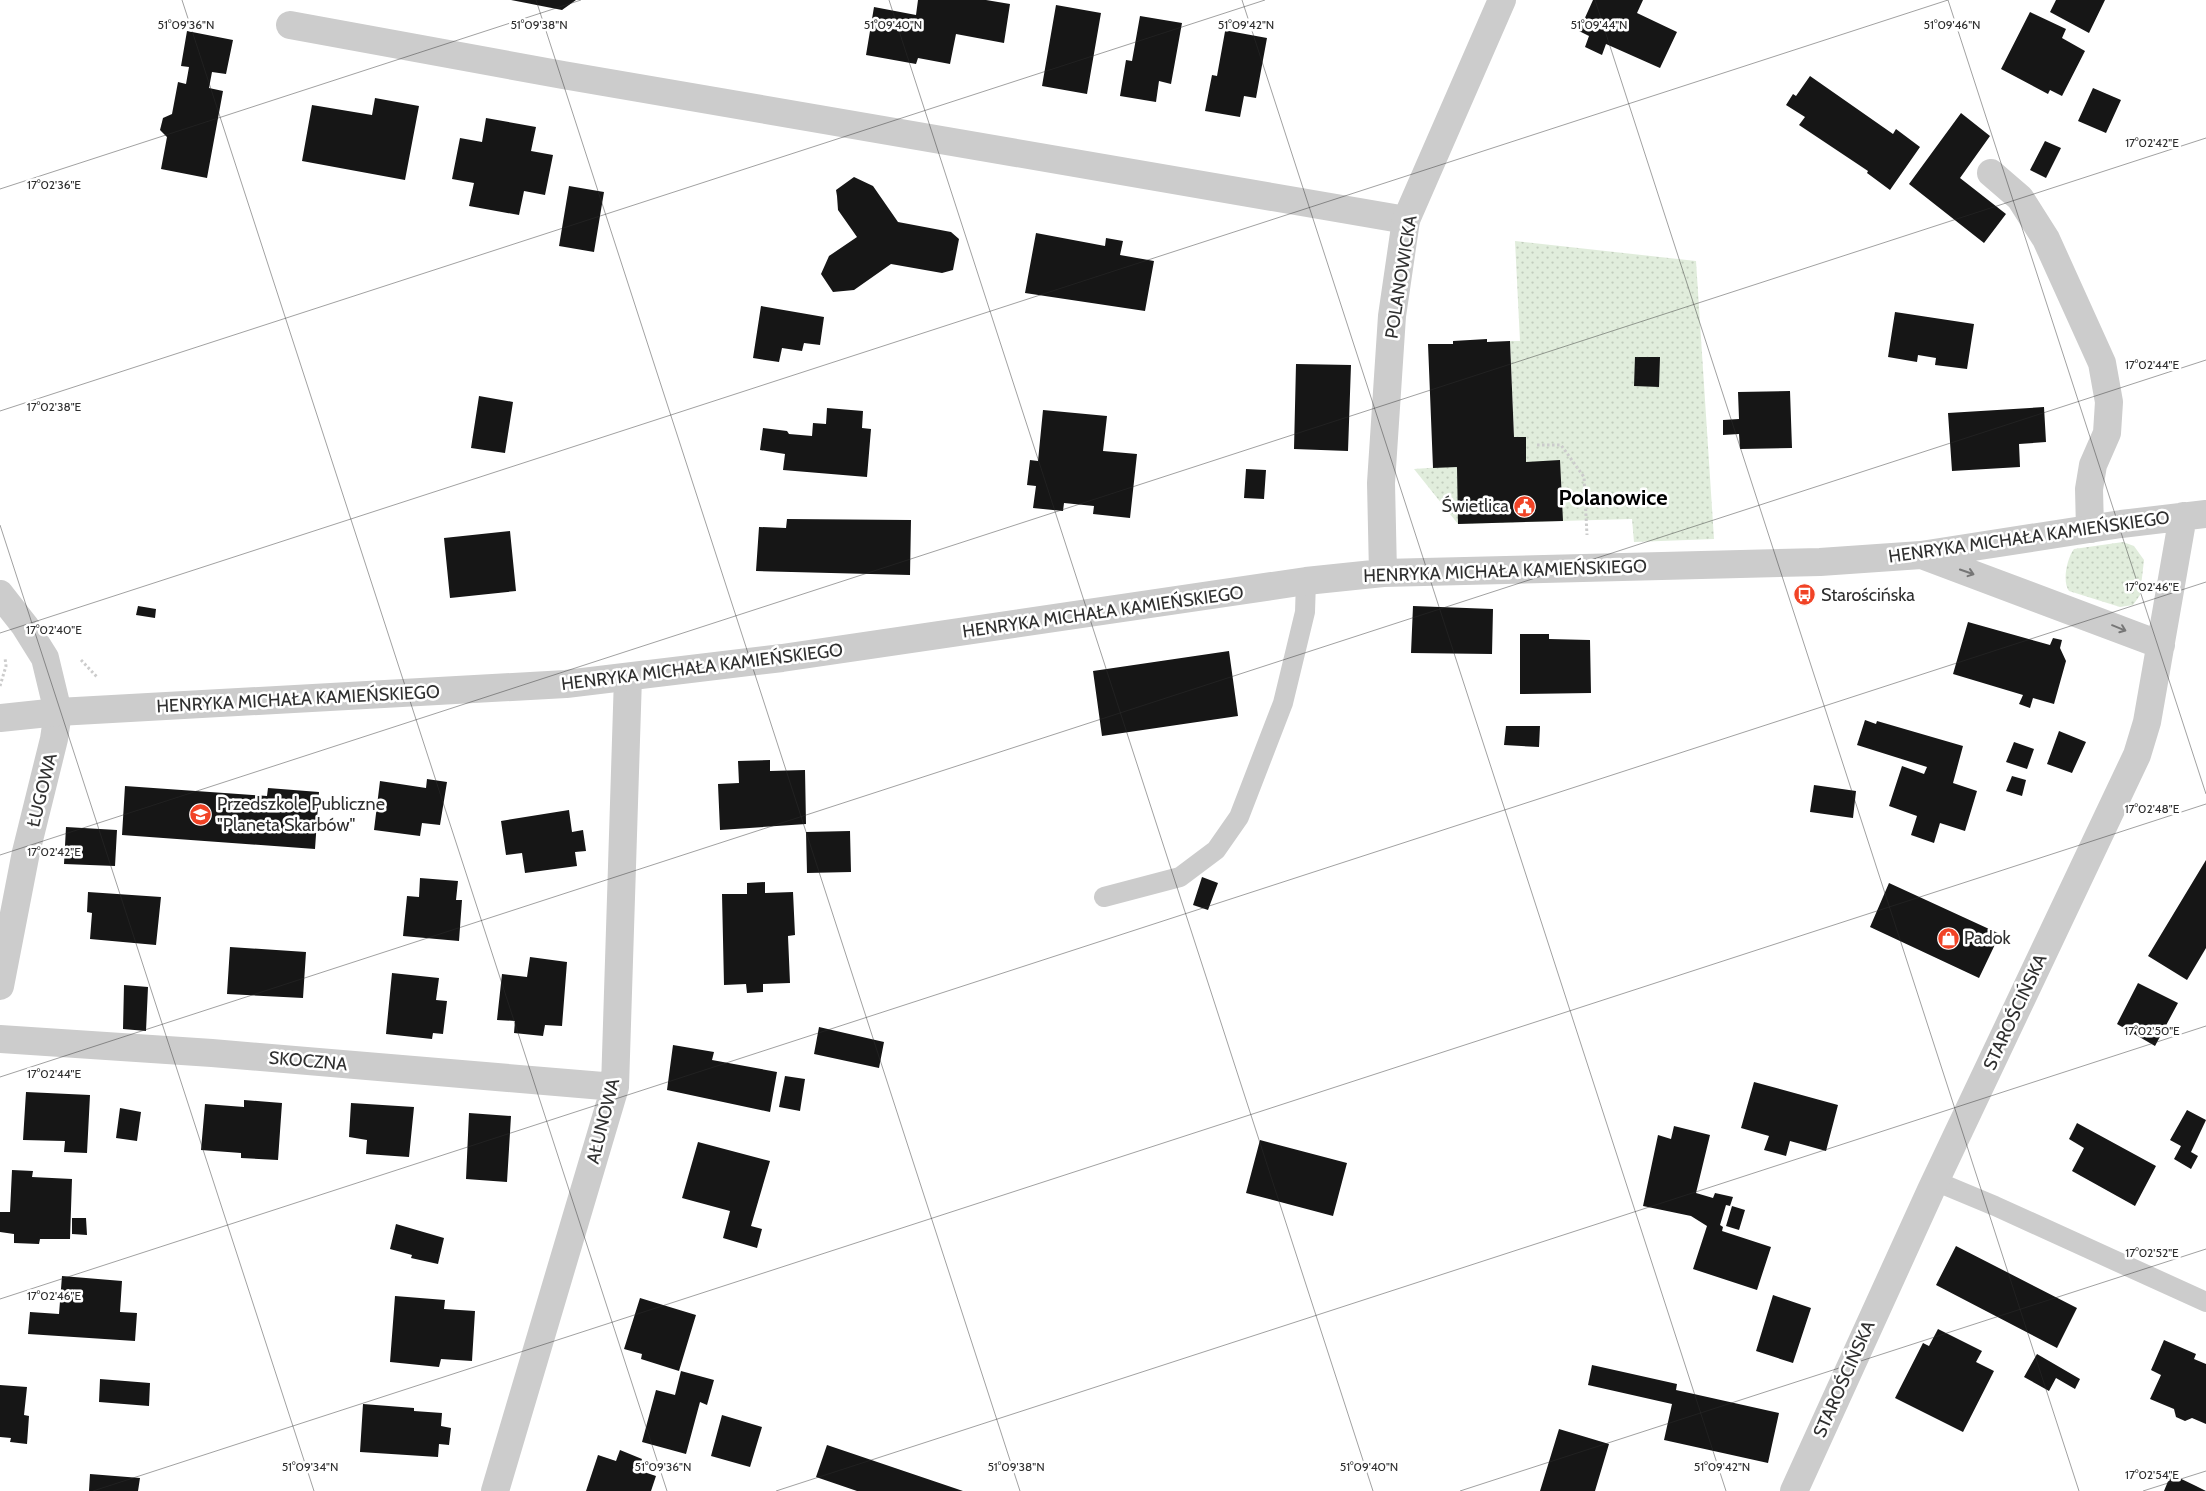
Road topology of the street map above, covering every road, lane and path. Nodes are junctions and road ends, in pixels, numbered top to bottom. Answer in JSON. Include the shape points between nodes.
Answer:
{"nodes":[{"id":1,"x":1502,"y":0,"type":"edge"},
{"id":2,"x":290,"y":24,"type":"dead end"},
{"id":3,"x":1991,"y":174,"type":"dead end"},
{"id":4,"x":1406,"y":220,"type":"junction"},
{"id":5,"x":1537,"y":445,"type":"dead end"},
{"id":6,"x":2195,"y":515,"type":"edge"},
{"id":7,"x":2090,"y":529,"type":"junction"},
{"id":8,"x":1588,"y":543,"type":"dead end"},
{"id":9,"x":1921,"y":556,"type":"junction"},
{"id":10,"x":1383,"y":573,"type":"junction"},
{"id":11,"x":1306,"y":581,"type":"junction"},
{"id":12,"x":0,"y":594,"type":"edge"},
{"id":13,"x":2161,"y":645,"type":"junction"},
{"id":14,"x":6,"y":666,"type":"dead end"},
{"id":15,"x":628,"y":677,"type":"junction"},
{"id":16,"x":0,"y":686,"type":"edge"},
{"id":17,"x":58,"y":712,"type":"junction"},
{"id":18,"x":0,"y":718,"type":"edge"},
{"id":19,"x":1104,"y":896,"type":"dead end"},
{"id":20,"x":0,"y":986,"type":"edge"},
{"id":21,"x":0,"y":1039,"type":"edge"},
{"id":22,"x":615,"y":1087,"type":"junction"},
{"id":23,"x":1935,"y":1181,"type":"junction"},
{"id":24,"x":2206,"y":1302,"type":"edge"},
{"id":25,"x":495,"y":1491,"type":"edge"},
{"id":26,"x":1794,"y":1491,"type":"edge"}],
"edges":[{"from":1,"to":4,"type":"street","name":"POLANOWICKA"},
{"from":2,"to":4,"type":"street","via":[[573,77]]},
{"from":3,"to":7,"type":"street","via":[[2020,198],[2046,239],[2102,363],[2109,402],[2107,433],[2089,489]]},
{"from":4,"to":10,"type":"street","name":"POLANOWICKA","via":[[1392,316],[1381,473]]},
{"from":5,"to":8,"type":"path","via":[[1561,445],[1584,477]]},
{"from":6,"to":7,"type":"street","name":"HENRYKA MICHAŁA KAMIEŃSKIEGO"},
{"from":6,"to":13,"type":"street","name":"STAROŚCIŃSKA"},
{"from":7,"to":9,"type":"street","name":"HENRYKA MICHAŁA KAMIEŃSKIEGO"},
{"from":9,"to":10,"type":"street","name":"HENRYKA MICHAŁA KAMIEŃSKIEGO","via":[[1820,562]]},
{"from":9,"to":13,"type":"street","one_way":true},
{"from":10,"to":11,"type":"street","name":"HENRYKA MICHAŁA KAMIEŃSKIEGO"},
{"from":11,"to":15,"type":"street","name":"HENRYKA MICHAŁA KAMIEŃSKIEGO","via":[[782,658]]},
{"from":11,"to":19,"type":"lane","via":[[1305,612],[1283,703],[1239,817],[1216,850],[1180,877]]},
{"from":12,"to":17,"type":"street","via":[[26,626],[45,658]]},
{"from":13,"to":23,"type":"street","name":"STAROŚCIŃSKA","via":[[2147,722],[2137,755]]},
{"from":14,"to":16,"type":"path"},
{"from":15,"to":17,"type":"street","name":"HENRYKA MICHAŁA KAMIEŃSKIEGO","via":[[491,690]]},
{"from":15,"to":22,"type":"street","name":"AŁUNOWA"},
{"from":17,"to":18,"type":"street","name":"HENRYKA MICHAŁA KAMIEŃSKIEGO"},
{"from":17,"to":20,"type":"street","name":"ŁUGOWA"},
{"from":21,"to":22,"type":"street","name":"SKOCZNA"},
{"from":22,"to":25,"type":"street","name":"AŁUNOWA"},
{"from":23,"to":24,"type":"lane"},
{"from":23,"to":26,"type":"street","name":"STAROŚCIŃSKA"}]}
